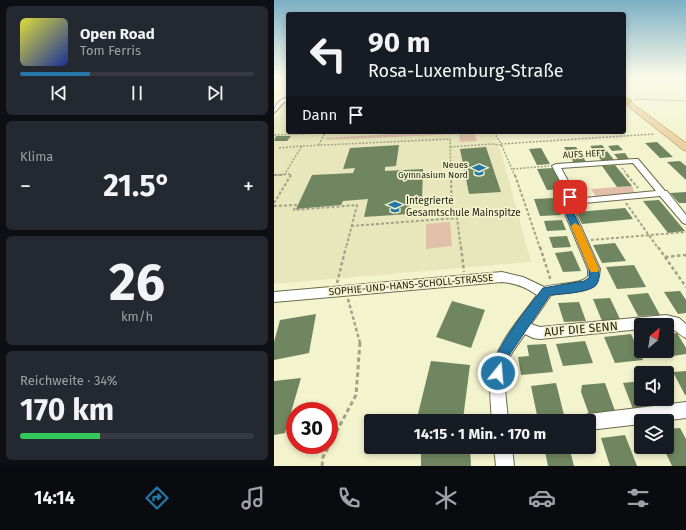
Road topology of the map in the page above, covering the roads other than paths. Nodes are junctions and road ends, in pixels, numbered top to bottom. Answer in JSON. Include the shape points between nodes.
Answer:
{"nodes":[{"id":1,"x":285,"y":100,"type":"edge"},
{"id":2,"x":627,"y":101,"type":"edge"},
{"id":3,"x":274,"y":111,"type":"edge"},
{"id":4,"x":686,"y":148,"type":"edge"},
{"id":5,"x":664,"y":193,"type":"junction"},
{"id":6,"x":569,"y":195,"type":"junction"},
{"id":7,"x":686,"y":220,"type":"edge"},
{"id":8,"x":544,"y":294,"type":"junction"},
{"id":9,"x":274,"y":297,"type":"edge"},
{"id":10,"x":523,"y":326,"type":"junction"},
{"id":11,"x":686,"y":332,"type":"edge"},
{"id":12,"x":686,"y":410,"type":"edge"},
{"id":13,"x":500,"y":414,"type":"edge"},
{"id":14,"x":596,"y":421,"type":"edge"},
{"id":15,"x":504,"y":454,"type":"edge"},
{"id":16,"x":506,"y":466,"type":"edge"}],
"edges":[{"from":1,"to":3,"type":"street"},
{"from":2,"to":4,"type":"main road"},
{"from":5,"to":6,"type":"street","via":[[576,202]]},
{"from":5,"to":6,"type":"street","name":"AUFS HEFT","via":[[635,161],[556,166]]},
{"from":5,"to":7,"type":"street"},
{"from":6,"to":8,"type":"street","name":"AUFS HEFT","via":[[568,209],[594,269],[594,279],[584,286],[550,290]]},
{"from":8,"to":9,"type":"street","name":"SOPHIE-UND-HANS-SCHOLL-STRASSE","via":[[529,283],[513,277],[465,279]]},
{"from":8,"to":10,"type":"street"},
{"from":10,"to":11,"type":"street","name":"AUF DIE SENN","via":[[540,333],[666,321],[674,322]]},
{"from":10,"to":13,"type":"street","via":[[500,359]]},
{"from":12,"to":14,"type":"street"},
{"from":15,"to":16,"type":"street"}]}
